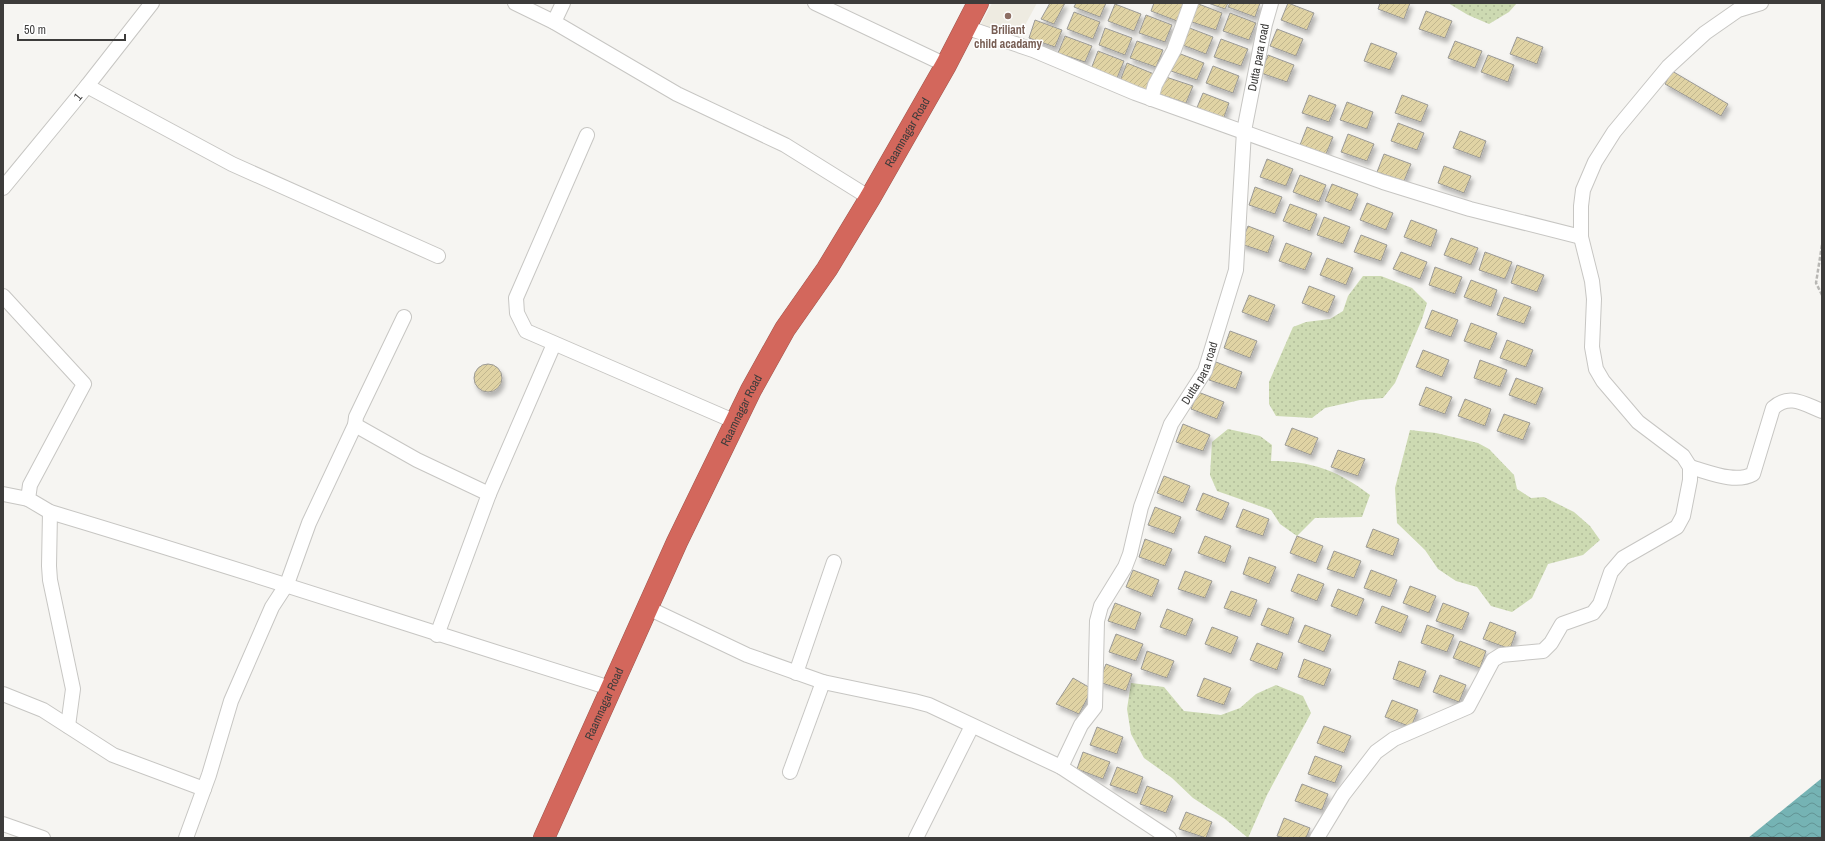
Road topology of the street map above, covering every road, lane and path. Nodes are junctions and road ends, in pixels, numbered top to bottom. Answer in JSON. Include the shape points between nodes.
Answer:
{"nodes":[{"id":1,"x":152,"y":3,"type":"edge"},
{"id":2,"x":515,"y":3,"type":"edge"},
{"id":3,"x":563,"y":3,"type":"edge"},
{"id":4,"x":815,"y":3,"type":"edge"},
{"id":5,"x":978,"y":3,"type":"edge"},
{"id":6,"x":1191,"y":3,"type":"edge"},
{"id":7,"x":1271,"y":3,"type":"edge"},
{"id":8,"x":1762,"y":3,"type":"edge"},
{"id":9,"x":554,"y":22,"type":"junction"},
{"id":10,"x":965,"y":27,"type":"junction"},
{"id":11,"x":946,"y":65,"type":"junction"},
{"id":12,"x":87,"y":86,"type":"junction"},
{"id":13,"x":1152,"y":99,"type":"junction"},
{"id":14,"x":1244,"y":132,"type":"junction"},
{"id":15,"x":587,"y":135,"type":"dead end"},
{"id":16,"x":3,"y":188,"type":"edge"},
{"id":17,"x":870,"y":198,"type":"junction"},
{"id":18,"x":1581,"y":237,"type":"junction"},
{"id":19,"x":1822,"y":245,"type":"edge"},
{"id":20,"x":438,"y":256,"type":"dead end"},
{"id":21,"x":1822,"y":295,"type":"edge"},
{"id":22,"x":3,"y":296,"type":"edge"},
{"id":23,"x":404,"y":317,"type":"dead end"},
{"id":24,"x":554,"y":344,"type":"junction"},
{"id":25,"x":1822,"y":412,"type":"edge"},
{"id":26,"x":736,"y":422,"type":"junction"},
{"id":27,"x":355,"y":425,"type":"junction"},
{"id":28,"x":1690,"y":467,"type":"junction"},
{"id":29,"x":3,"y":494,"type":"edge"},
{"id":30,"x":488,"y":494,"type":"junction"},
{"id":31,"x":28,"y":499,"type":"junction"},
{"id":32,"x":50,"y":512,"type":"junction"},
{"id":33,"x":834,"y":562,"type":"dead end"},
{"id":34,"x":287,"y":584,"type":"junction"},
{"id":35,"x":648,"y":608,"type":"junction"},
{"id":36,"x":437,"y":635,"type":"junction"},
{"id":37,"x":796,"y":673,"type":"junction"},
{"id":38,"x":823,"y":682,"type":"junction"},
{"id":39,"x":610,"y":688,"type":"junction"},
{"id":40,"x":3,"y":694,"type":"edge"},
{"id":41,"x":68,"y":726,"type":"junction"},
{"id":42,"x":972,"y":726,"type":"junction"},
{"id":43,"x":1060,"y":767,"type":"junction"},
{"id":44,"x":790,"y":772,"type":"dead end"},
{"id":45,"x":204,"y":789,"type":"junction"},
{"id":46,"x":3,"y":824,"type":"edge"},
{"id":47,"x":43,"y":838,"type":"edge"},
{"id":48,"x":186,"y":838,"type":"edge"},
{"id":49,"x":544,"y":838,"type":"edge"},
{"id":50,"x":916,"y":838,"type":"edge"},
{"id":51,"x":1169,"y":838,"type":"edge"},
{"id":52,"x":1318,"y":838,"type":"edge"}],
"edges":[{"from":1,"to":12,"type":"street","name":"1"},
{"from":2,"to":9,"type":"street"},
{"from":3,"to":9,"type":"street"},
{"from":4,"to":11,"type":"street"},
{"from":5,"to":10,"type":"highway","name":"Raamnagar Road"},
{"from":6,"to":13,"type":"street","via":[[1174,50],[1155,85]]},
{"from":7,"to":14,"type":"street","name":"Dutta para road"},
{"from":8,"to":18,"type":"street","via":[[1738,10],[1705,33],[1668,67],[1614,132],[1595,162],[1583,190]]},
{"from":9,"to":17,"type":"street","via":[[677,94],[785,145]]},
{"from":10,"to":11,"type":"highway","name":"Raamnagar Road"},
{"from":10,"to":13,"type":"street","via":[[1033,50]]},
{"from":11,"to":17,"type":"highway","name":"Raamnagar Road"},
{"from":12,"to":16,"type":"street","name":"1"},
{"from":12,"to":20,"type":"street","via":[[232,164]]},
{"from":13,"to":14,"type":"street"},
{"from":14,"to":18,"type":"street","via":[[1383,182]]},
{"from":14,"to":43,"type":"street","name":"Dutta para road","via":[[1236,270],[1205,371],[1171,424],[1141,507],[1130,554],[1101,606],[1096,621],[1095,707],[1081,725]]},
{"from":15,"to":24,"type":"street","via":[[516,298],[517,313],[526,331]]},
{"from":17,"to":26,"type":"highway","name":"Raamnagar Road","via":[[827,269],[785,329]]},
{"from":18,"to":28,"type":"street","via":[[1592,281],[1592,347],[1596,369],[1638,422],[1683,456]]},
{"from":19,"to":21,"type":"path","via":[[1816,283]]},
{"from":22,"to":31,"type":"street","via":[[84,384],[30,485]]},
{"from":23,"to":27,"type":"street","via":[[356,417]]},
{"from":24,"to":26,"type":"street"},
{"from":24,"to":30,"type":"street"},
{"from":25,"to":28,"type":"street","via":[[1789,400],[1780,402],[1773,408],[1753,474],[1746,478],[1735,478]]},
{"from":26,"to":35,"type":"highway","name":"Raamnagar Road","via":[[677,542]]},
{"from":27,"to":30,"type":"street","via":[[417,460]]},
{"from":27,"to":34,"type":"street","via":[[309,523]]},
{"from":28,"to":52,"type":"street","via":[[1683,516],[1677,527],[1623,558],[1611,572],[1600,604],[1593,613],[1562,624],[1544,651],[1501,655],[1493,660],[1468,707],[1394,739],[1376,752],[1343,795]]},
{"from":29,"to":31,"type":"street"},
{"from":30,"to":36,"type":"street"},
{"from":31,"to":32,"type":"street"},
{"from":32,"to":34,"type":"street"},
{"from":32,"to":41,"type":"street","via":[[50,580],[73,689]]},
{"from":33,"to":37,"type":"street"},
{"from":34,"to":36,"type":"street"},
{"from":34,"to":45,"type":"street","via":[[272,607],[231,701]]},
{"from":35,"to":37,"type":"street","via":[[747,655]]},
{"from":35,"to":39,"type":"highway","name":"Raamnagar Road"},
{"from":36,"to":39,"type":"street"},
{"from":37,"to":38,"type":"street"},
{"from":38,"to":42,"type":"street","via":[[914,700]]},
{"from":38,"to":44,"type":"street"},
{"from":39,"to":49,"type":"highway","name":"Raamnagar Road"},
{"from":40,"to":41,"type":"street","via":[[43,710]]},
{"from":41,"to":45,"type":"street","via":[[113,755]]},
{"from":42,"to":43,"type":"street"},
{"from":42,"to":50,"type":"street"},
{"from":43,"to":51,"type":"street"},
{"from":45,"to":48,"type":"street"},
{"from":46,"to":47,"type":"street"}]}
